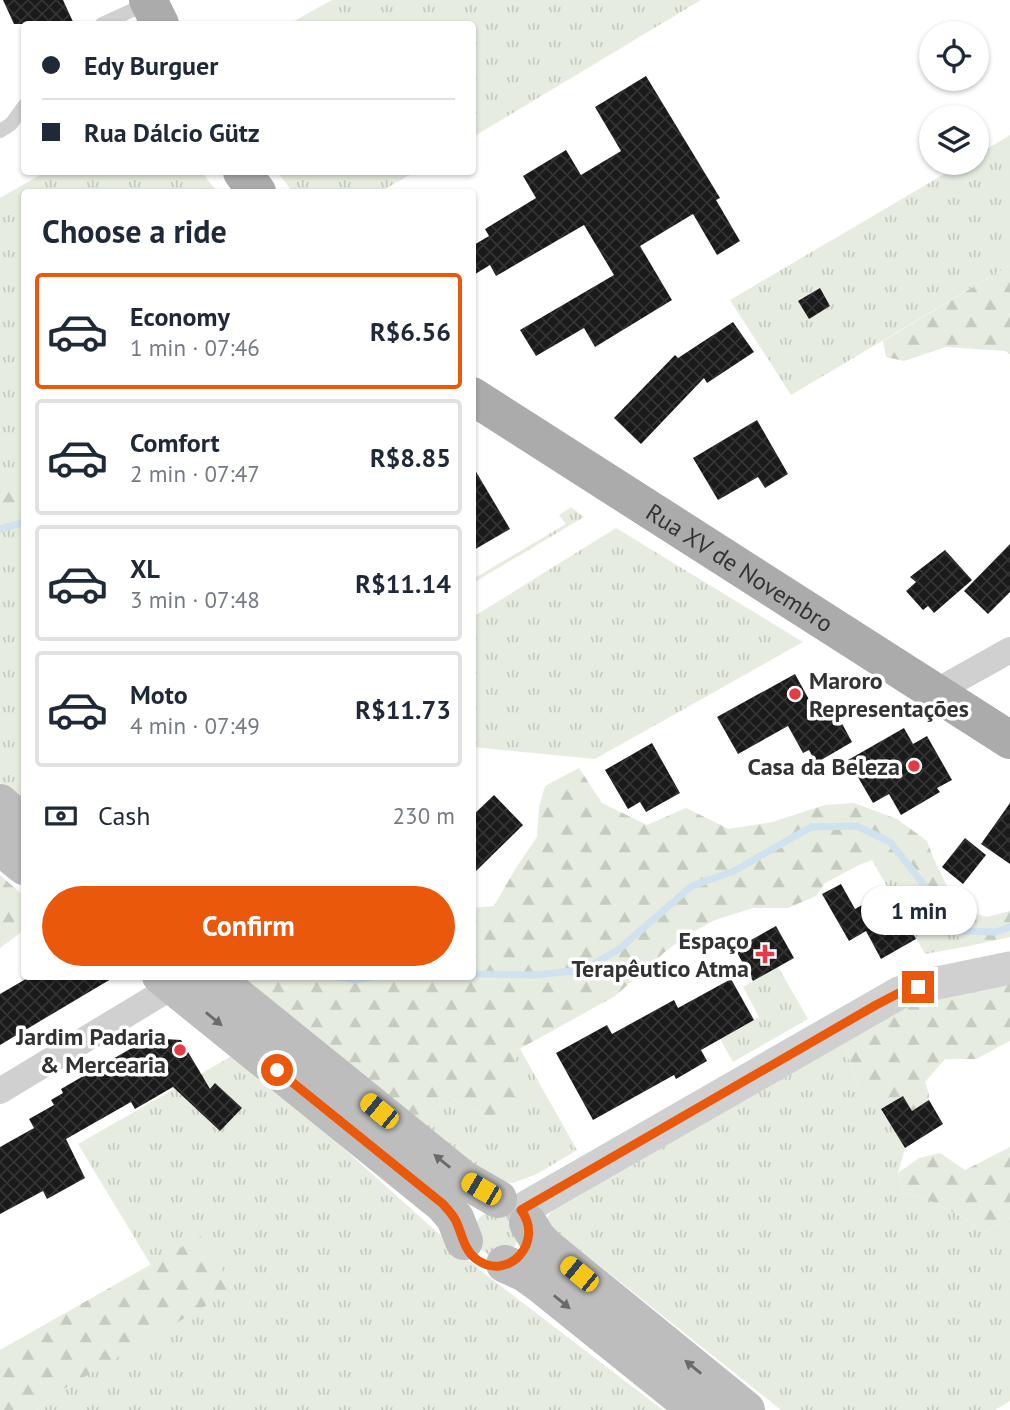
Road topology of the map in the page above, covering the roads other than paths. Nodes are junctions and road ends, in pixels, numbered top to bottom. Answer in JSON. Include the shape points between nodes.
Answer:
{"nodes":[{"id":1,"x":152,"y":9,"type":"edge"},
{"id":2,"x":112,"y":21,"type":"edge"},
{"id":3,"x":21,"y":110,"type":"edge"},
{"id":4,"x":0,"y":131,"type":"edge"},
{"id":5,"x":476,"y":399,"type":"edge"},
{"id":6,"x":1010,"y":650,"type":"edge"},
{"id":7,"x":935,"y":692,"type":"junction"},
{"id":8,"x":1010,"y":740,"type":"edge"},
{"id":9,"x":0,"y":803,"type":"edge"},
{"id":10,"x":21,"y":821,"type":"edge"},
{"id":11,"x":0,"y":846,"type":"edge"},
{"id":12,"x":21,"y":864,"type":"edge"},
{"id":13,"x":1010,"y":968,"type":"edge"},
{"id":14,"x":174,"y":980,"type":"edge"},
{"id":15,"x":217,"y":980,"type":"edge"},
{"id":16,"x":0,"y":1091,"type":"edge"},
{"id":17,"x":516,"y":1211,"type":"junction"},
{"id":18,"x":464,"y":1241,"type":"junction"},
{"id":19,"x":505,"y":1264,"type":"junction"},
{"id":20,"x":696,"y":1410,"type":"edge"},
{"id":21,"x":746,"y":1410,"type":"edge"}],
"edges":[{"from":1,"to":2,"type":"lane"},
{"from":3,"to":4,"type":"lane"},
{"from":5,"to":7,"type":"main road","name":"Rua XV de Novembro"},
{"from":6,"to":7,"type":"street"},
{"from":7,"to":8,"type":"main road","name":"Rua XV de Novembro"},
{"from":9,"to":10,"type":"main road"},
{"from":11,"to":12,"type":"main road"},
{"from":13,"to":17,"type":"street","via":[[899,993]]},
{"from":14,"to":16,"type":"street"},
{"from":14,"to":18,"type":"main road","one_way":true,"via":[[443,1204],[455,1218]]},
{"from":17,"to":15,"type":"main road","one_way":true,"via":[[463,1179]]},
{"from":17,"to":18,"type":"main road","via":[[488,1200],[478,1204],[465,1220]]},
{"from":17,"to":19,"type":"main road","via":[[530,1233],[528,1244],[515,1260]]},
{"from":21,"to":17,"type":"main road","one_way":true,"via":[[546,1247]]},
{"from":18,"to":19,"type":"main road","via":[[475,1259],[495,1266]]},
{"from":19,"to":20,"type":"main road","one_way":true,"via":[[539,1283]]}]}
